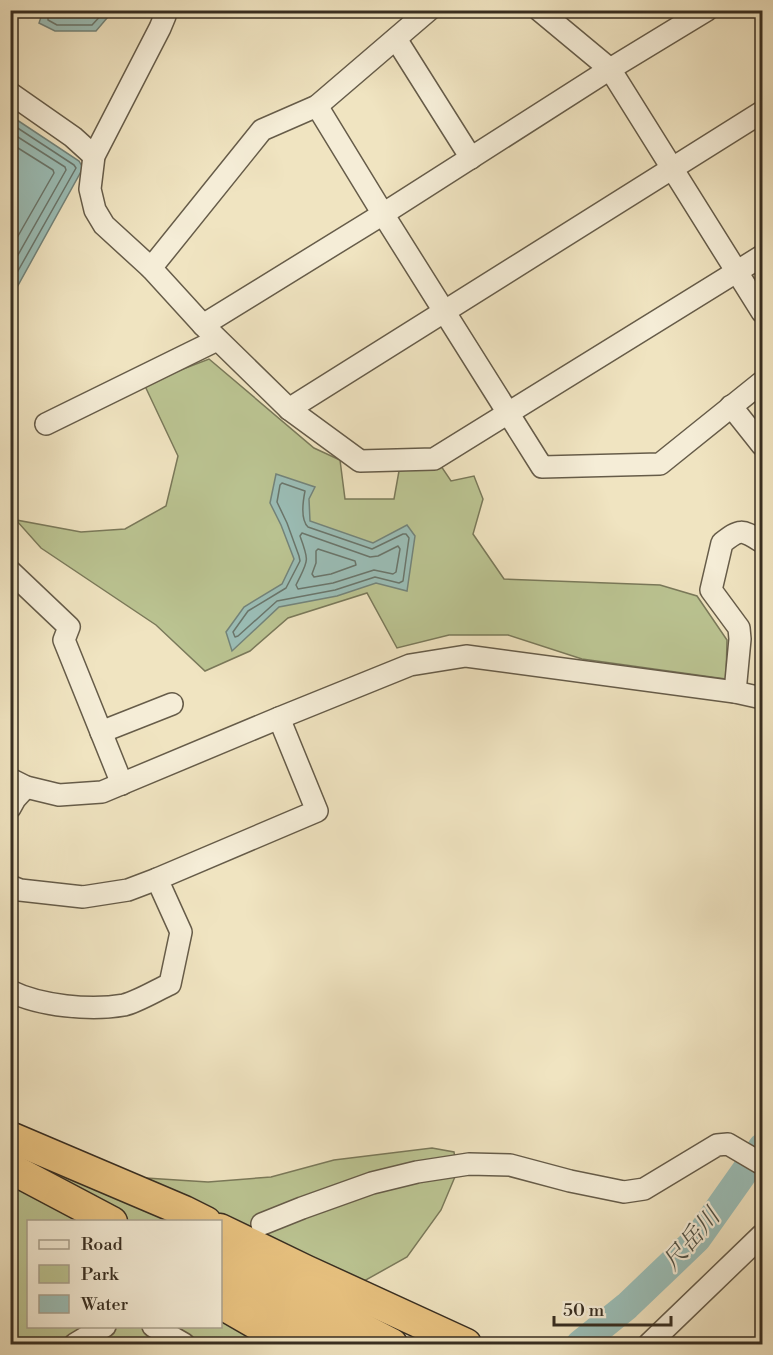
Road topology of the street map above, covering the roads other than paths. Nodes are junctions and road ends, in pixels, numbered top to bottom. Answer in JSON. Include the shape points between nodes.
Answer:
{"nodes":[{"id":1,"x":164,"y":10,"type":"edge"},
{"id":2,"x":429,"y":10,"type":"edge"},
{"id":3,"x":539,"y":10,"type":"edge"},
{"id":4,"x":707,"y":10,"type":"edge"},
{"id":5,"x":396,"y":39,"type":"junction"},
{"id":6,"x":610,"y":69,"type":"junction"},
{"id":7,"x":10,"y":93,"type":"edge"},
{"id":8,"x":317,"y":106,"type":"junction"},
{"id":9,"x":762,"y":112,"type":"edge"},
{"id":10,"x":94,"y":156,"type":"junction"},
{"id":11,"x":471,"y":158,"type":"junction"},
{"id":12,"x":673,"y":169,"type":"junction"},
{"id":13,"x":383,"y":214,"type":"junction"},
{"id":14,"x":762,"y":256,"type":"edge"},
{"id":15,"x":152,"y":268,"type":"junction"},
{"id":16,"x":737,"y":272,"type":"junction"},
{"id":17,"x":445,"y":311,"type":"junction"},
{"id":18,"x":762,"y":312,"type":"edge"},
{"id":19,"x":210,"y":333,"type":"junction"},
{"id":20,"x":762,"y":381,"type":"edge"},
{"id":21,"x":731,"y":406,"type":"junction"},
{"id":22,"x":289,"y":409,"type":"junction"},
{"id":23,"x":508,"y":413,"type":"junction"},
{"id":24,"x":45,"y":424,"type":"dead end"},
{"id":25,"x":762,"y":445,"type":"edge"},
{"id":26,"x":762,"y":542,"type":"edge"},
{"id":27,"x":10,"y":571,"type":"edge"},
{"id":28,"x":735,"y":692,"type":"junction"},
{"id":29,"x":762,"y":698,"type":"edge"},
{"id":30,"x":172,"y":704,"type":"dead end"},
{"id":31,"x":279,"y":718,"type":"junction"},
{"id":32,"x":101,"y":732,"type":"junction"},
{"id":33,"x":18,"y":783,"type":"edge"},
{"id":34,"x":122,"y":784,"type":"junction"},
{"id":35,"x":10,"y":808,"type":"edge"},
{"id":36,"x":157,"y":879,"type":"junction"},
{"id":37,"x":10,"y":886,"type":"edge"},
{"id":38,"x":10,"y":991,"type":"edge"},
{"id":39,"x":10,"y":1137,"type":"edge"},
{"id":40,"x":10,"y":1144,"type":"edge"},
{"id":41,"x":762,"y":1164,"type":"edge"},
{"id":42,"x":10,"y":1168,"type":"edge"},
{"id":43,"x":10,"y":1177,"type":"edge"},
{"id":44,"x":80,"y":1220,"type":"edge"},
{"id":45,"x":110,"y":1220,"type":"edge"},
{"id":46,"x":156,"y":1220,"type":"edge"},
{"id":47,"x":204,"y":1220,"type":"edge"},
{"id":48,"x":262,"y":1224,"type":"dead end"},
{"id":49,"x":222,"y":1230,"type":"edge"},
{"id":50,"x":762,"y":1235,"type":"edge"},
{"id":51,"x":222,"y":1255,"type":"edge"},
{"id":52,"x":222,"y":1280,"type":"edge"},
{"id":53,"x":222,"y":1304,"type":"edge"},
{"id":54,"x":102,"y":1328,"type":"edge"},
{"id":55,"x":156,"y":1328,"type":"edge"},
{"id":56,"x":75,"y":1344,"type":"edge"},
{"id":57,"x":184,"y":1344,"type":"edge"},
{"id":58,"x":291,"y":1344,"type":"edge"},
{"id":59,"x":344,"y":1344,"type":"edge"},
{"id":60,"x":392,"y":1344,"type":"edge"},
{"id":61,"x":466,"y":1344,"type":"edge"},
{"id":62,"x":649,"y":1344,"type":"edge"}],
"edges":[{"from":1,"to":10,"type":"street","via":[[160,28]]},
{"from":2,"to":5,"type":"street"},
{"from":3,"to":6,"type":"street"},
{"from":4,"to":6,"type":"street"},
{"from":5,"to":8,"type":"street"},
{"from":5,"to":11,"type":"street"},
{"from":6,"to":11,"type":"street"},
{"from":6,"to":12,"type":"street"},
{"from":7,"to":10,"type":"street"},
{"from":8,"to":13,"type":"street"},
{"from":8,"to":15,"type":"street","via":[[262,130]]},
{"from":9,"to":12,"type":"street"},
{"from":10,"to":15,"type":"street","via":[[90,189],[95,210],[104,225]]},
{"from":11,"to":13,"type":"street"},
{"from":12,"to":16,"type":"street"},
{"from":12,"to":17,"type":"street"},
{"from":13,"to":17,"type":"street"},
{"from":13,"to":19,"type":"street"},
{"from":14,"to":16,"type":"street"},
{"from":15,"to":19,"type":"street"},
{"from":16,"to":18,"type":"street"},
{"from":16,"to":23,"type":"street"},
{"from":17,"to":22,"type":"street"},
{"from":17,"to":23,"type":"street"},
{"from":19,"to":22,"type":"street"},
{"from":19,"to":24,"type":"street"},
{"from":20,"to":21,"type":"street"},
{"from":21,"to":23,"type":"street","via":[[660,464],[542,466]]},
{"from":21,"to":25,"type":"street"},
{"from":22,"to":23,"type":"street","via":[[360,461],[434,459]]},
{"from":26,"to":28,"type":"street","via":[[747,533],[735,533],[722,543],[711,590],[739,628]]},
{"from":27,"to":32,"type":"street","via":[[69,627],[64,640]]},
{"from":28,"to":29,"type":"street"},
{"from":28,"to":31,"type":"street","via":[[466,656],[410,665]]},
{"from":30,"to":32,"type":"street"},
{"from":31,"to":34,"type":"street"},
{"from":31,"to":36,"type":"street","via":[[317,811]]},
{"from":32,"to":34,"type":"street"},
{"from":33,"to":34,"type":"street","via":[[59,795],[102,792]]},
{"from":33,"to":35,"type":"street"},
{"from":36,"to":37,"type":"street","via":[[128,890],[83,897]]},
{"from":36,"to":38,"type":"street","via":[[181,932],[170,984],[126,1004],[86,1008]]},
{"from":39,"to":47,"type":"highway"},
{"from":40,"to":46,"type":"highway"},
{"from":41,"to":48,"type":"street","via":[[728,1144],[717,1145],[644,1189],[624,1192],[510,1164],[469,1164],[372,1183]]},
{"from":42,"to":45,"type":"highway"},
{"from":43,"to":44,"type":"highway"},
{"from":49,"to":61,"type":"highway"},
{"from":50,"to":62,"type":"street"},
{"from":51,"to":60,"type":"highway"},
{"from":52,"to":59,"type":"highway"},
{"from":53,"to":58,"type":"highway"},
{"from":54,"to":56,"type":"street"},
{"from":55,"to":57,"type":"street"}]}
